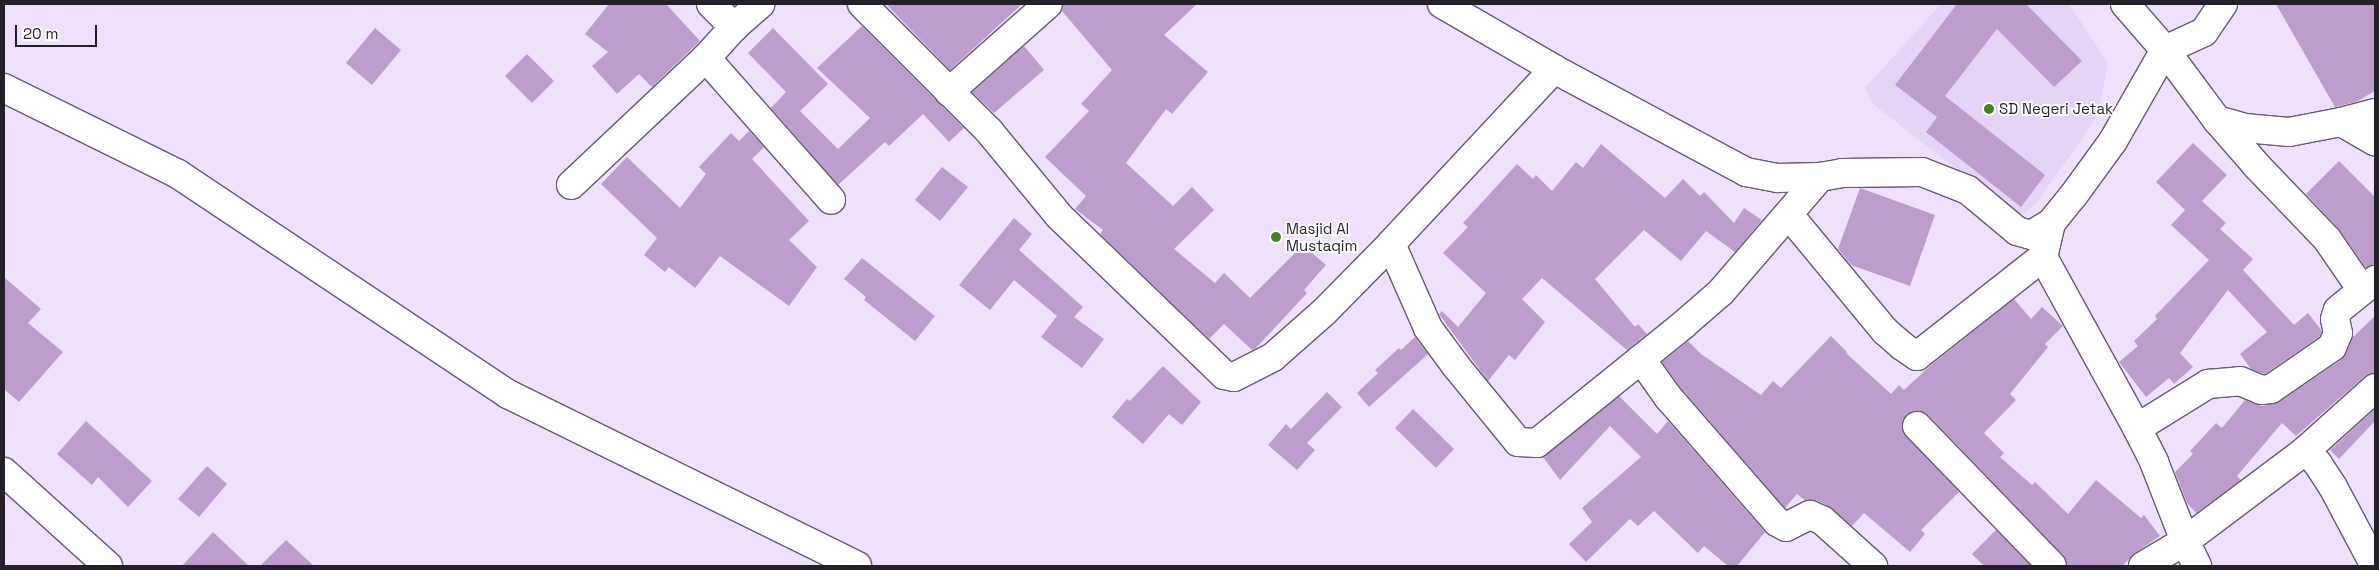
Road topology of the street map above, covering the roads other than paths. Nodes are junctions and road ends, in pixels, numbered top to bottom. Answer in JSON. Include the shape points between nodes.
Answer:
{"nodes":[{"id":1,"x":711,"y":4,"type":"edge"},
{"id":2,"x":760,"y":4,"type":"edge"},
{"id":3,"x":862,"y":4,"type":"edge"},
{"id":4,"x":1048,"y":4,"type":"edge"},
{"id":5,"x":1442,"y":4,"type":"edge"},
{"id":6,"x":2125,"y":4,"type":"edge"},
{"id":7,"x":2223,"y":4,"type":"edge"},
{"id":8,"x":734,"y":27,"type":"junction"},
{"id":9,"x":2165,"y":50,"type":"junction"},
{"id":10,"x":706,"y":58,"type":"junction"},
{"id":11,"x":1554,"y":69,"type":"junction"},
{"id":12,"x":4,"y":88,"type":"edge"},
{"id":13,"x":949,"y":92,"type":"junction"},
{"id":14,"x":2375,"y":113,"type":"edge"},
{"id":15,"x":2217,"y":120,"type":"junction"},
{"id":16,"x":2341,"y":122,"type":"junction"},
{"id":17,"x":2375,"y":142,"type":"edge"},
{"id":18,"x":1820,"y":178,"type":"junction"},
{"id":19,"x":571,"y":185,"type":"dead end"},
{"id":20,"x":831,"y":200,"type":"dead end"},
{"id":21,"x":1789,"y":215,"type":"junction"},
{"id":22,"x":2051,"y":223,"type":"junction"},
{"id":23,"x":1391,"y":244,"type":"junction"},
{"id":24,"x":2043,"y":258,"type":"junction"},
{"id":25,"x":2369,"y":285,"type":"edge"},
{"id":26,"x":1641,"y":359,"type":"junction"},
{"id":27,"x":2375,"y":388,"type":"edge"},
{"id":28,"x":1917,"y":426,"type":"dead end"},
{"id":29,"x":2137,"y":428,"type":"junction"},
{"id":30,"x":2306,"y":450,"type":"junction"},
{"id":31,"x":4,"y":472,"type":"edge"},
{"id":32,"x":2185,"y":541,"type":"junction"},
{"id":33,"x":108,"y":566,"type":"edge"},
{"id":34,"x":857,"y":566,"type":"edge"},
{"id":35,"x":1873,"y":566,"type":"edge"},
{"id":36,"x":2052,"y":566,"type":"edge"},
{"id":37,"x":2143,"y":566,"type":"edge"},
{"id":38,"x":2196,"y":566,"type":"edge"},
{"id":39,"x":2374,"y":566,"type":"edge"}],
"edges":[{"from":1,"to":8,"type":"street"},
{"from":2,"to":8,"type":"street"},
{"from":3,"to":13,"type":"street"},
{"from":4,"to":13,"type":"street"},
{"from":5,"to":11,"type":"street"},
{"from":6,"to":9,"type":"street"},
{"from":7,"to":9,"type":"street","via":[[2204,32]]},
{"from":8,"to":10,"type":"street"},
{"from":9,"to":15,"type":"street"},
{"from":9,"to":22,"type":"street","via":[[2113,141]]},
{"from":10,"to":19,"type":"street"},
{"from":10,"to":20,"type":"street"},
{"from":11,"to":18,"type":"street","via":[[1746,172],[1777,178]]},
{"from":11,"to":23,"type":"street"},
{"from":12,"to":34,"type":"street","via":[[178,174],[508,394]]},
{"from":13,"to":23,"type":"street","via":[[988,131],[1059,216],[1224,375],[1234,377],[1273,357],[1324,312]]},
{"from":14,"to":16,"type":"street"},
{"from":15,"to":16,"type":"street","via":[[2245,128],[2289,132]]},
{"from":15,"to":25,"type":"street"},
{"from":16,"to":17,"type":"street"},
{"from":18,"to":21,"type":"street"},
{"from":18,"to":22,"type":"street","via":[[1842,173],[1922,172],[1968,190],[2017,230],[2030,234]]},
{"from":21,"to":24,"type":"street","via":[[1886,331],[1917,356]]},
{"from":21,"to":26,"type":"street","via":[[1721,292]]},
{"from":22,"to":24,"type":"street"},
{"from":23,"to":26,"type":"street","via":[[1428,328],[1518,442],[1537,443]]},
{"from":24,"to":29,"type":"street"},
{"from":25,"to":29,"type":"street","via":[[2338,310],[2335,319],[2338,333],[2332,347],[2271,389],[2261,390],[2240,381],[2208,384]]},
{"from":26,"to":35,"type":"street","via":[[1668,397],[1777,522],[1786,527],[1810,515],[1822,520]]},
{"from":27,"to":30,"type":"street"},
{"from":28,"to":36,"type":"street"},
{"from":29,"to":32,"type":"street"},
{"from":30,"to":32,"type":"street"},
{"from":30,"to":39,"type":"street","via":[[2332,487]]},
{"from":31,"to":33,"type":"street"},
{"from":32,"to":37,"type":"street"},
{"from":32,"to":38,"type":"street"}]}
